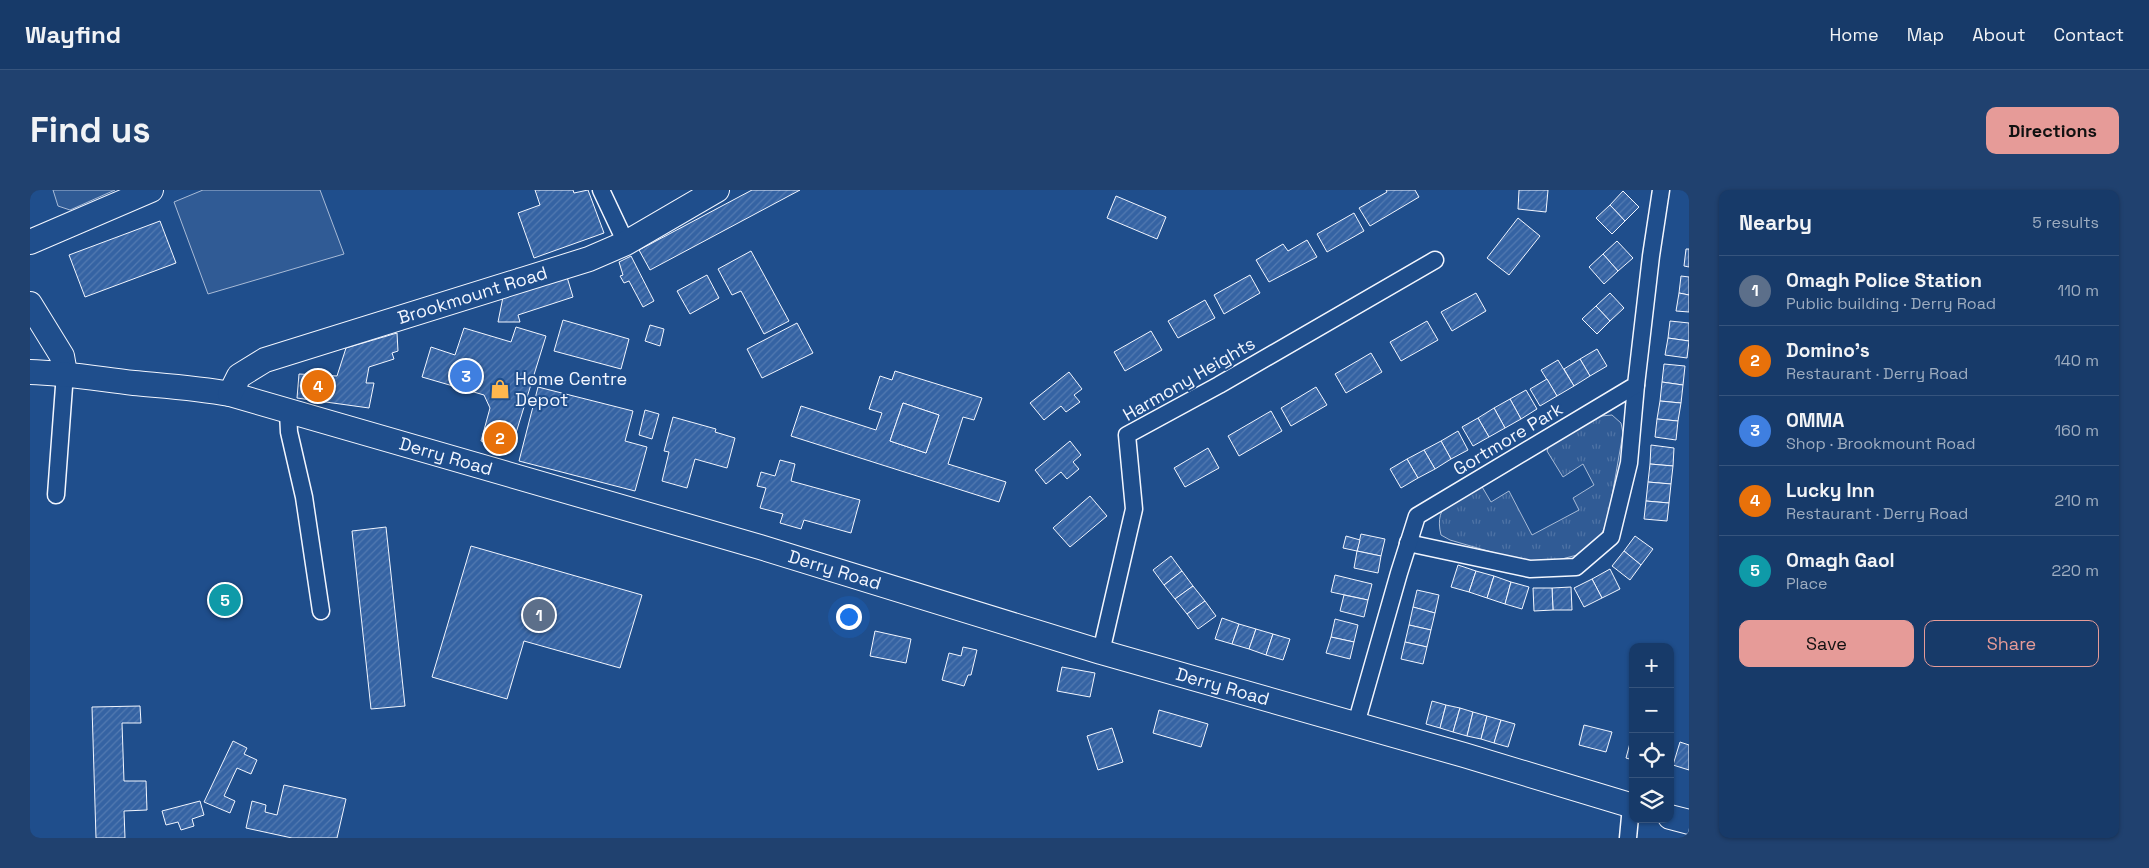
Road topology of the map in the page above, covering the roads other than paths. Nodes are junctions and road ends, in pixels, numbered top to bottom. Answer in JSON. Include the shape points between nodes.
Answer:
{"nodes":[{"id":1,"x":152,"y":190,"type":"edge"},
{"id":2,"x":601,"y":190,"type":"edge"},
{"id":3,"x":717,"y":190,"type":"edge"},
{"id":4,"x":1660,"y":190,"type":"edge"},
{"id":5,"x":30,"y":242,"type":"edge"},
{"id":6,"x":626,"y":243,"type":"junction"},
{"id":7,"x":1435,"y":260,"type":"dead end"},
{"id":8,"x":30,"y":304,"type":"edge"},
{"id":9,"x":30,"y":372,"type":"edge"},
{"id":10,"x":65,"y":374,"type":"junction"},
{"id":11,"x":1636,"y":385,"type":"junction"},
{"id":12,"x":230,"y":394,"type":"junction"},
{"id":13,"x":288,"y":412,"type":"junction"},
{"id":14,"x":56,"y":495,"type":"dead end"},
{"id":15,"x":1408,"y":543,"type":"junction"},
{"id":16,"x":321,"y":611,"type":"dead end"},
{"id":17,"x":1101,"y":652,"type":"junction"},
{"id":18,"x":1356,"y":724,"type":"junction"},
{"id":19,"x":1629,"y":805,"type":"edge"},
{"id":20,"x":1674,"y":818,"type":"edge"},
{"id":21,"x":1689,"y":822,"type":"edge"},
{"id":22,"x":1630,"y":823,"type":"edge"},
{"id":23,"x":1628,"y":838,"type":"edge"}],
"edges":[{"from":1,"to":5,"type":"main road"},
{"from":2,"to":6,"type":"street"},
{"from":3,"to":6,"type":"main road","name":"Brookmount Road"},
{"from":4,"to":11,"type":"street"},
{"from":6,"to":12,"type":"main road","name":"Brookmount Road","via":[[589,259],[265,360],[239,376]]},
{"from":7,"to":17,"type":"street","name":"Harmony Heights","via":[[1127,435],[1134,508]]},
{"from":8,"to":10,"type":"main road","via":[[62,356]]},
{"from":9,"to":10,"type":"main road","name":"Derry Road"},
{"from":10,"to":12,"type":"main road","name":"Derry Road"},
{"from":10,"to":14,"type":"street"},
{"from":11,"to":15,"type":"street","name":"Gortmore Park","via":[[1417,516]]},
{"from":11,"to":15,"type":"street","via":[[1629,463],[1610,537],[1576,567],[1530,569]]},
{"from":12,"to":13,"type":"main road","name":"Derry Road"},
{"from":13,"to":16,"type":"street"},
{"from":13,"to":17,"type":"main road","name":"Derry Road","via":[[760,547]]},
{"from":15,"to":18,"type":"street","name":"Gortmore Park"},
{"from":17,"to":18,"type":"main road","name":"Derry Road"},
{"from":18,"to":19,"type":"main road","name":"Derry Road"},
{"from":20,"to":21,"type":"main road"},
{"from":22,"to":23,"type":"street"}]}
